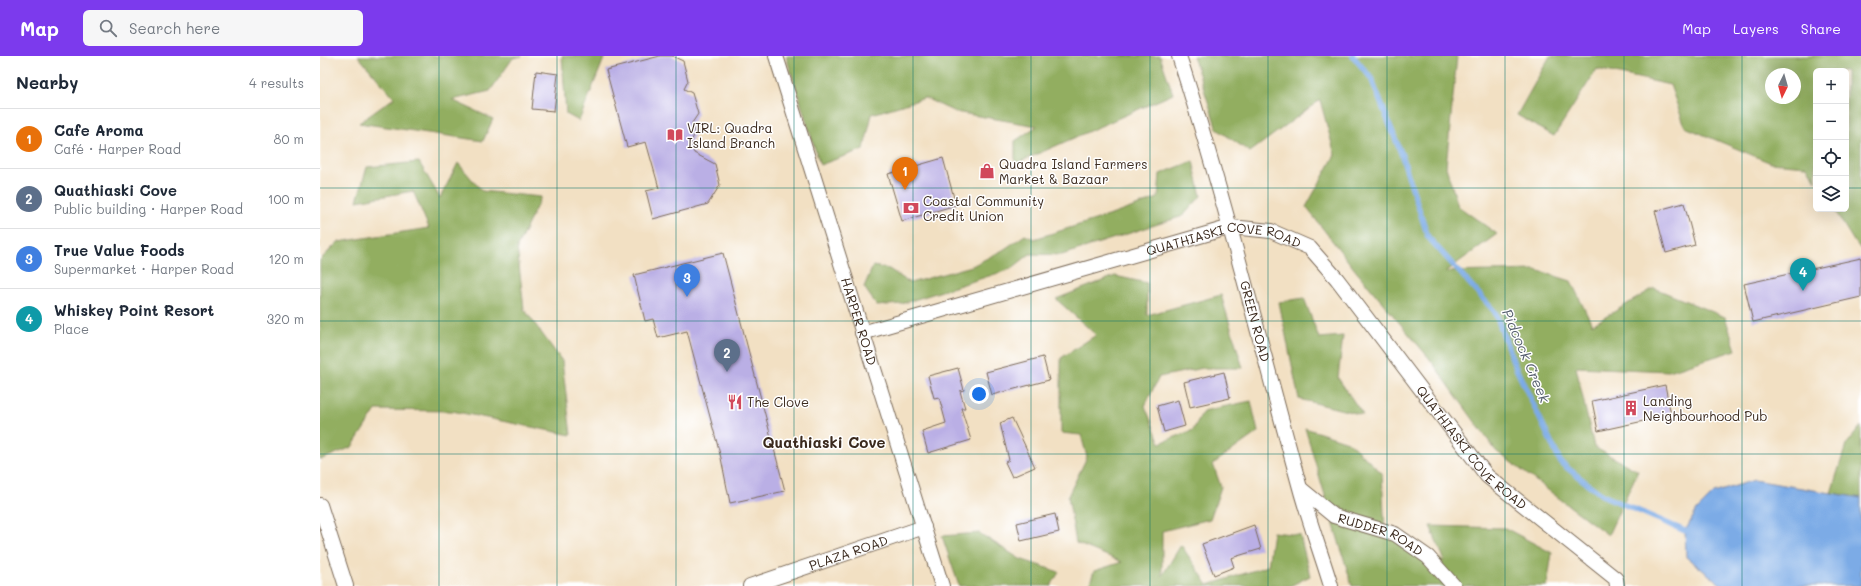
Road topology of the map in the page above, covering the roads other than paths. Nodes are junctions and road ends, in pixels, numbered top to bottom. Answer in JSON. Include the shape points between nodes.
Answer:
{"nodes":[{"id":1,"x":776,"y":56,"type":"edge"},
{"id":2,"x":1179,"y":56,"type":"edge"},
{"id":3,"x":1231,"y":227,"type":"junction"},
{"id":4,"x":862,"y":332,"type":"junction"},
{"id":5,"x":1301,"y":489,"type":"junction"},
{"id":6,"x":320,"y":505,"type":"edge"},
{"id":7,"x":924,"y":526,"type":"junction"},
{"id":8,"x":1617,"y":582,"type":"edge"},
{"id":9,"x":346,"y":586,"type":"edge"},
{"id":10,"x":750,"y":586,"type":"edge"},
{"id":11,"x":942,"y":586,"type":"edge"},
{"id":12,"x":1331,"y":586,"type":"edge"},
{"id":13,"x":1454,"y":586,"type":"edge"}],
"edges":[{"from":1,"to":4,"type":"street","name":"HARPER ROAD"},
{"from":2,"to":3,"type":"street","name":"GREEN ROAD"},
{"from":3,"to":4,"type":"street","name":"QUATHIASKI COVE ROAD"},
{"from":3,"to":5,"type":"street","name":"GREEN ROAD"},
{"from":3,"to":8,"type":"street","name":"QUATHIASKI COVE ROAD","via":[[1270,231],[1310,248],[1337,279],[1487,476]]},
{"from":4,"to":7,"type":"street","name":"HARPER ROAD"},
{"from":5,"to":12,"type":"street","name":"GREEN ROAD"},
{"from":5,"to":13,"type":"street","name":"RUDDER ROAD","via":[[1334,516],[1395,534],[1428,556]]},
{"from":6,"to":9,"type":"street"},
{"from":7,"to":10,"type":"street","name":"PLAZA ROAD"},
{"from":7,"to":11,"type":"street","name":"HARPER ROAD"}]}
